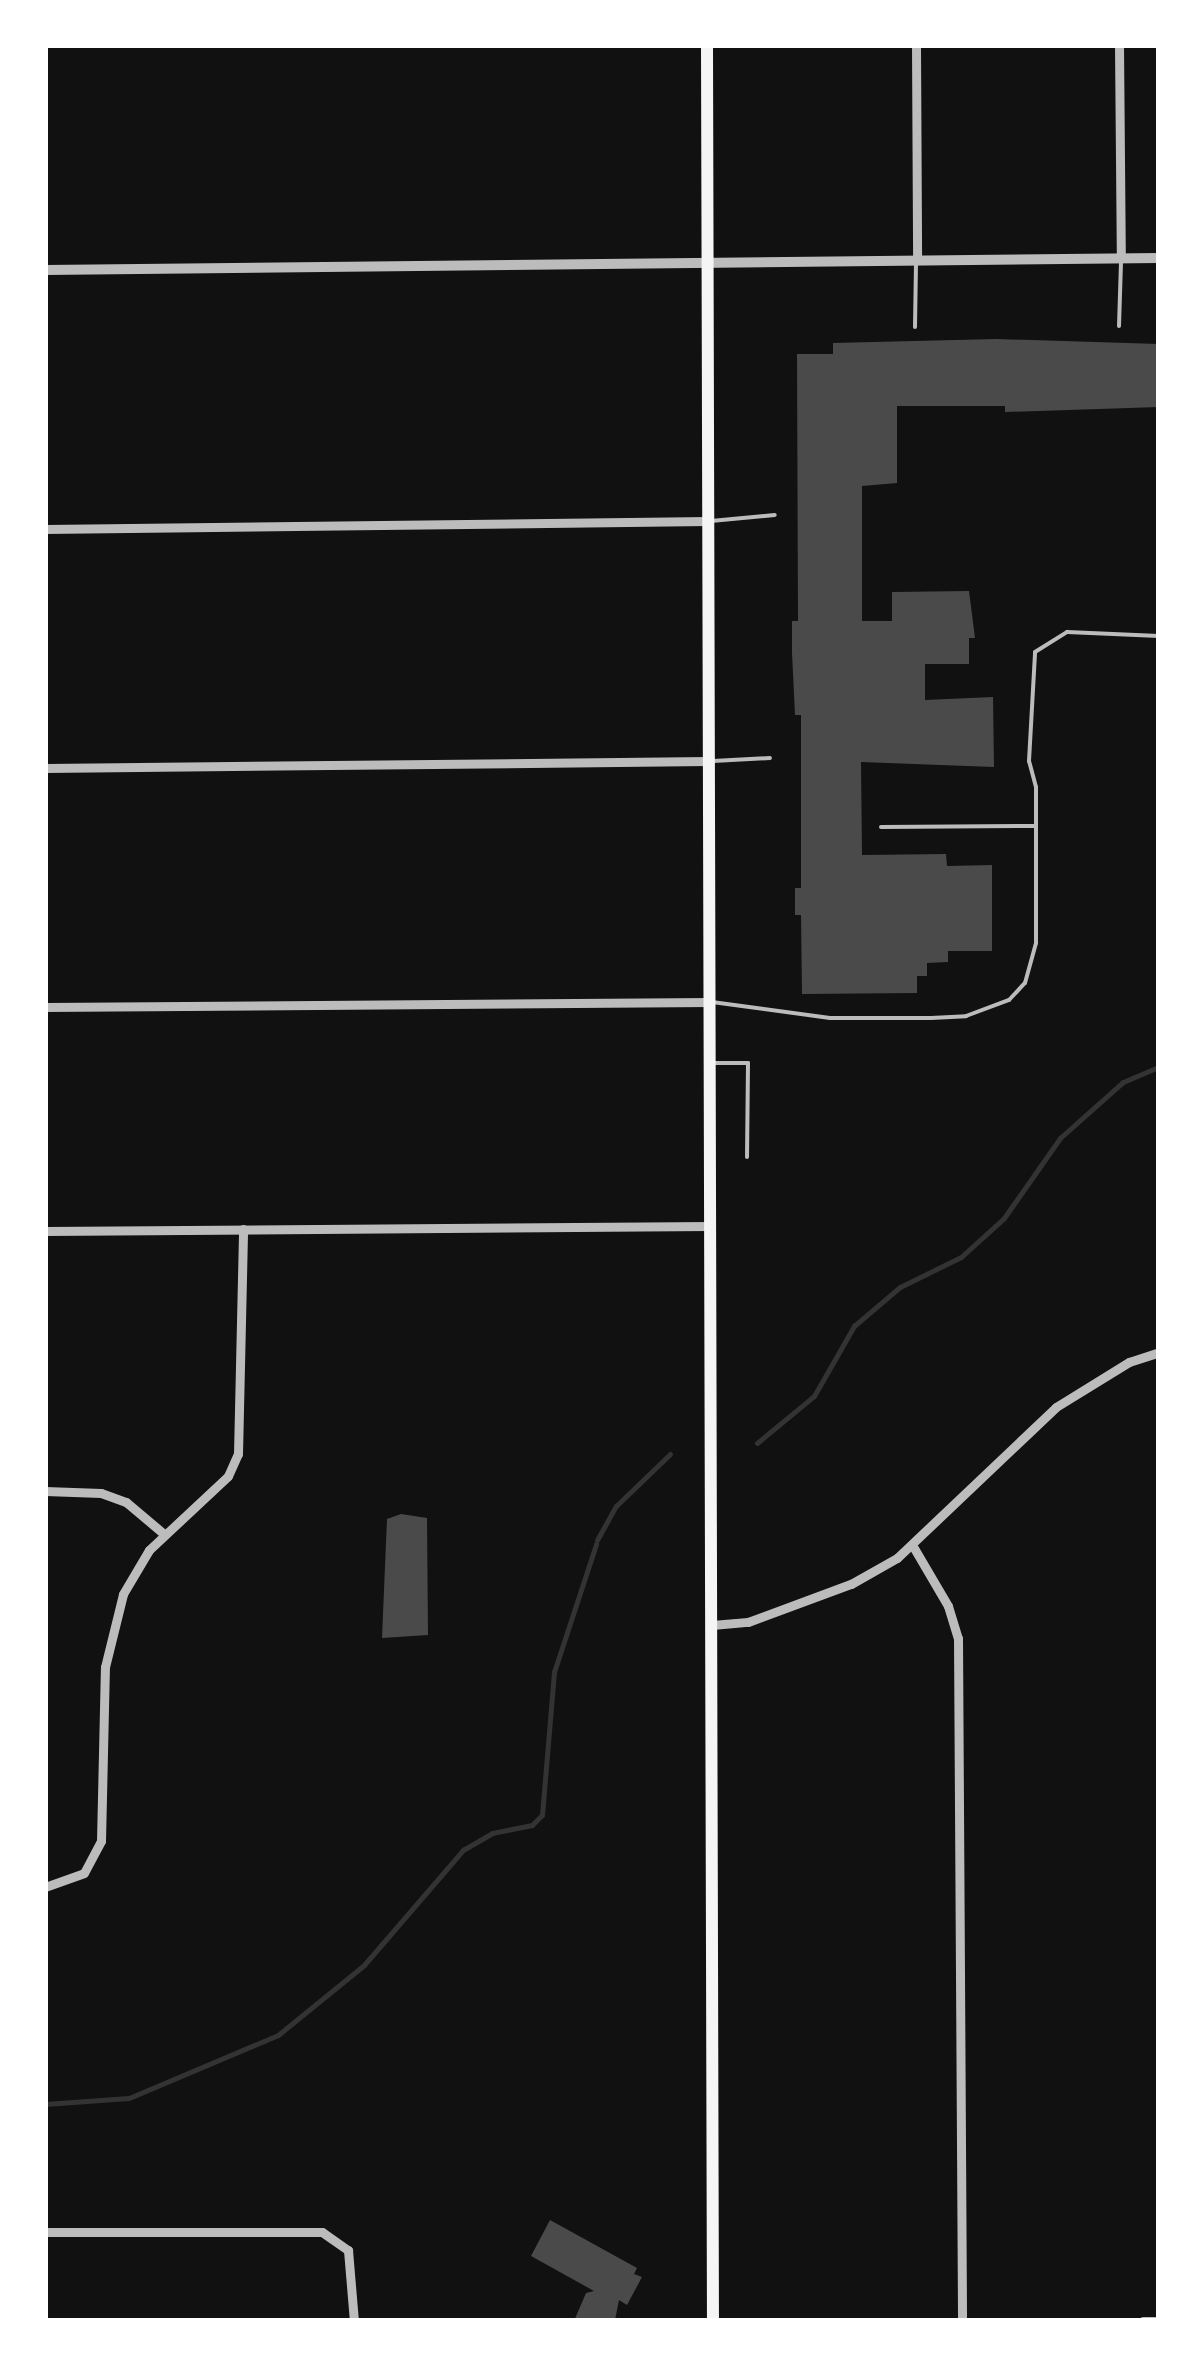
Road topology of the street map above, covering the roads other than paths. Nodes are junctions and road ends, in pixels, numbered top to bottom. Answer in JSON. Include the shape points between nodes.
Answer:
{"nodes":[{"id":1,"x":707,"y":45,"type":"edge"},
{"id":2,"x":916,"y":45,"type":"edge"},
{"id":3,"x":1119,"y":45,"type":"edge"},
{"id":4,"x":1121,"y":258,"type":"junction"},
{"id":5,"x":1159,"y":258,"type":"edge"},
{"id":6,"x":916,"y":260,"type":"junction"},
{"id":7,"x":708,"y":262,"type":"junction"},
{"id":8,"x":45,"y":270,"type":"edge"},
{"id":9,"x":1119,"y":326,"type":"dead end"},
{"id":10,"x":915,"y":327,"type":"dead end"},
{"id":11,"x":776,"y":515,"type":"dead end"},
{"id":12,"x":708,"y":521,"type":"junction"},
{"id":13,"x":45,"y":529,"type":"edge"},
{"id":14,"x":1159,"y":636,"type":"edge"},
{"id":15,"x":770,"y":758,"type":"dead end"},
{"id":16,"x":708,"y":761,"type":"junction"},
{"id":17,"x":45,"y":768,"type":"edge"},
{"id":18,"x":1036,"y":826,"type":"junction"},
{"id":19,"x":880,"y":827,"type":"dead end"},
{"id":20,"x":710,"y":1002,"type":"junction"},
{"id":21,"x":45,"y":1007,"type":"edge"},
{"id":22,"x":710,"y":1063,"type":"junction"},
{"id":23,"x":747,"y":1157,"type":"dead end"},
{"id":24,"x":711,"y":1226,"type":"junction"},
{"id":25,"x":244,"y":1229,"type":"junction"},
{"id":26,"x":45,"y":1231,"type":"edge"},
{"id":27,"x":1159,"y":1352,"type":"edge"},
{"id":28,"x":45,"y":1491,"type":"edge"},
{"id":29,"x":164,"y":1534,"type":"junction"},
{"id":30,"x":914,"y":1548,"type":"junction"},
{"id":31,"x":712,"y":1625,"type":"junction"},
{"id":32,"x":45,"y":1887,"type":"edge"},
{"id":33,"x":45,"y":2232,"type":"edge"},
{"id":34,"x":1159,"y":2320,"type":"edge"},
{"id":35,"x":354,"y":2321,"type":"edge"},
{"id":36,"x":713,"y":2321,"type":"edge"},
{"id":37,"x":962,"y":2321,"type":"edge"},
{"id":38,"x":1143,"y":2321,"type":"edge"}],
"edges":[{"from":1,"to":7,"type":"main road"},
{"from":2,"to":6,"type":"street"},
{"from":3,"to":4,"type":"street"},
{"from":4,"to":5,"type":"street"},
{"from":4,"to":6,"type":"street"},
{"from":4,"to":9,"type":"lane"},
{"from":6,"to":7,"type":"street"},
{"from":6,"to":10,"type":"lane"},
{"from":7,"to":8,"type":"street"},
{"from":7,"to":12,"type":"main road"},
{"from":11,"to":12,"type":"lane"},
{"from":12,"to":13,"type":"street"},
{"from":12,"to":16,"type":"main road"},
{"from":14,"to":18,"type":"lane","via":[[1066,632],[1040,644],[1030,674]]},
{"from":15,"to":16,"type":"lane"},
{"from":16,"to":17,"type":"street"},
{"from":16,"to":20,"type":"main road"},
{"from":18,"to":19,"type":"lane"},
{"from":18,"to":20,"type":"lane","via":[[1034,963],[1009,1000],[966,1016],[931,1018],[830,1018]]},
{"from":20,"to":21,"type":"street"},
{"from":20,"to":22,"type":"main road"},
{"from":22,"to":23,"type":"lane","via":[[748,1063]]},
{"from":22,"to":24,"type":"main road"},
{"from":24,"to":25,"type":"street"},
{"from":24,"to":31,"type":"main road"},
{"from":25,"to":26,"type":"street"},
{"from":25,"to":29,"type":"street","via":[[238,1454],[228,1476]]},
{"from":27,"to":30,"type":"street","via":[[1129,1362],[1056,1407]]},
{"from":28,"to":29,"type":"street","via":[[126,1502]]},
{"from":29,"to":32,"type":"street","via":[[123,1594],[111,1632],[103,1825],[90,1866],[73,1880]]},
{"from":30,"to":31,"type":"street","via":[[850,1584],[748,1622]]},
{"from":30,"to":37,"type":"street","via":[[948,1606],[958,1638]]},
{"from":31,"to":36,"type":"main road"},
{"from":33,"to":35,"type":"street","via":[[304,2230],[341,2241],[352,2262]]},
{"from":34,"to":38,"type":"street"}]}
